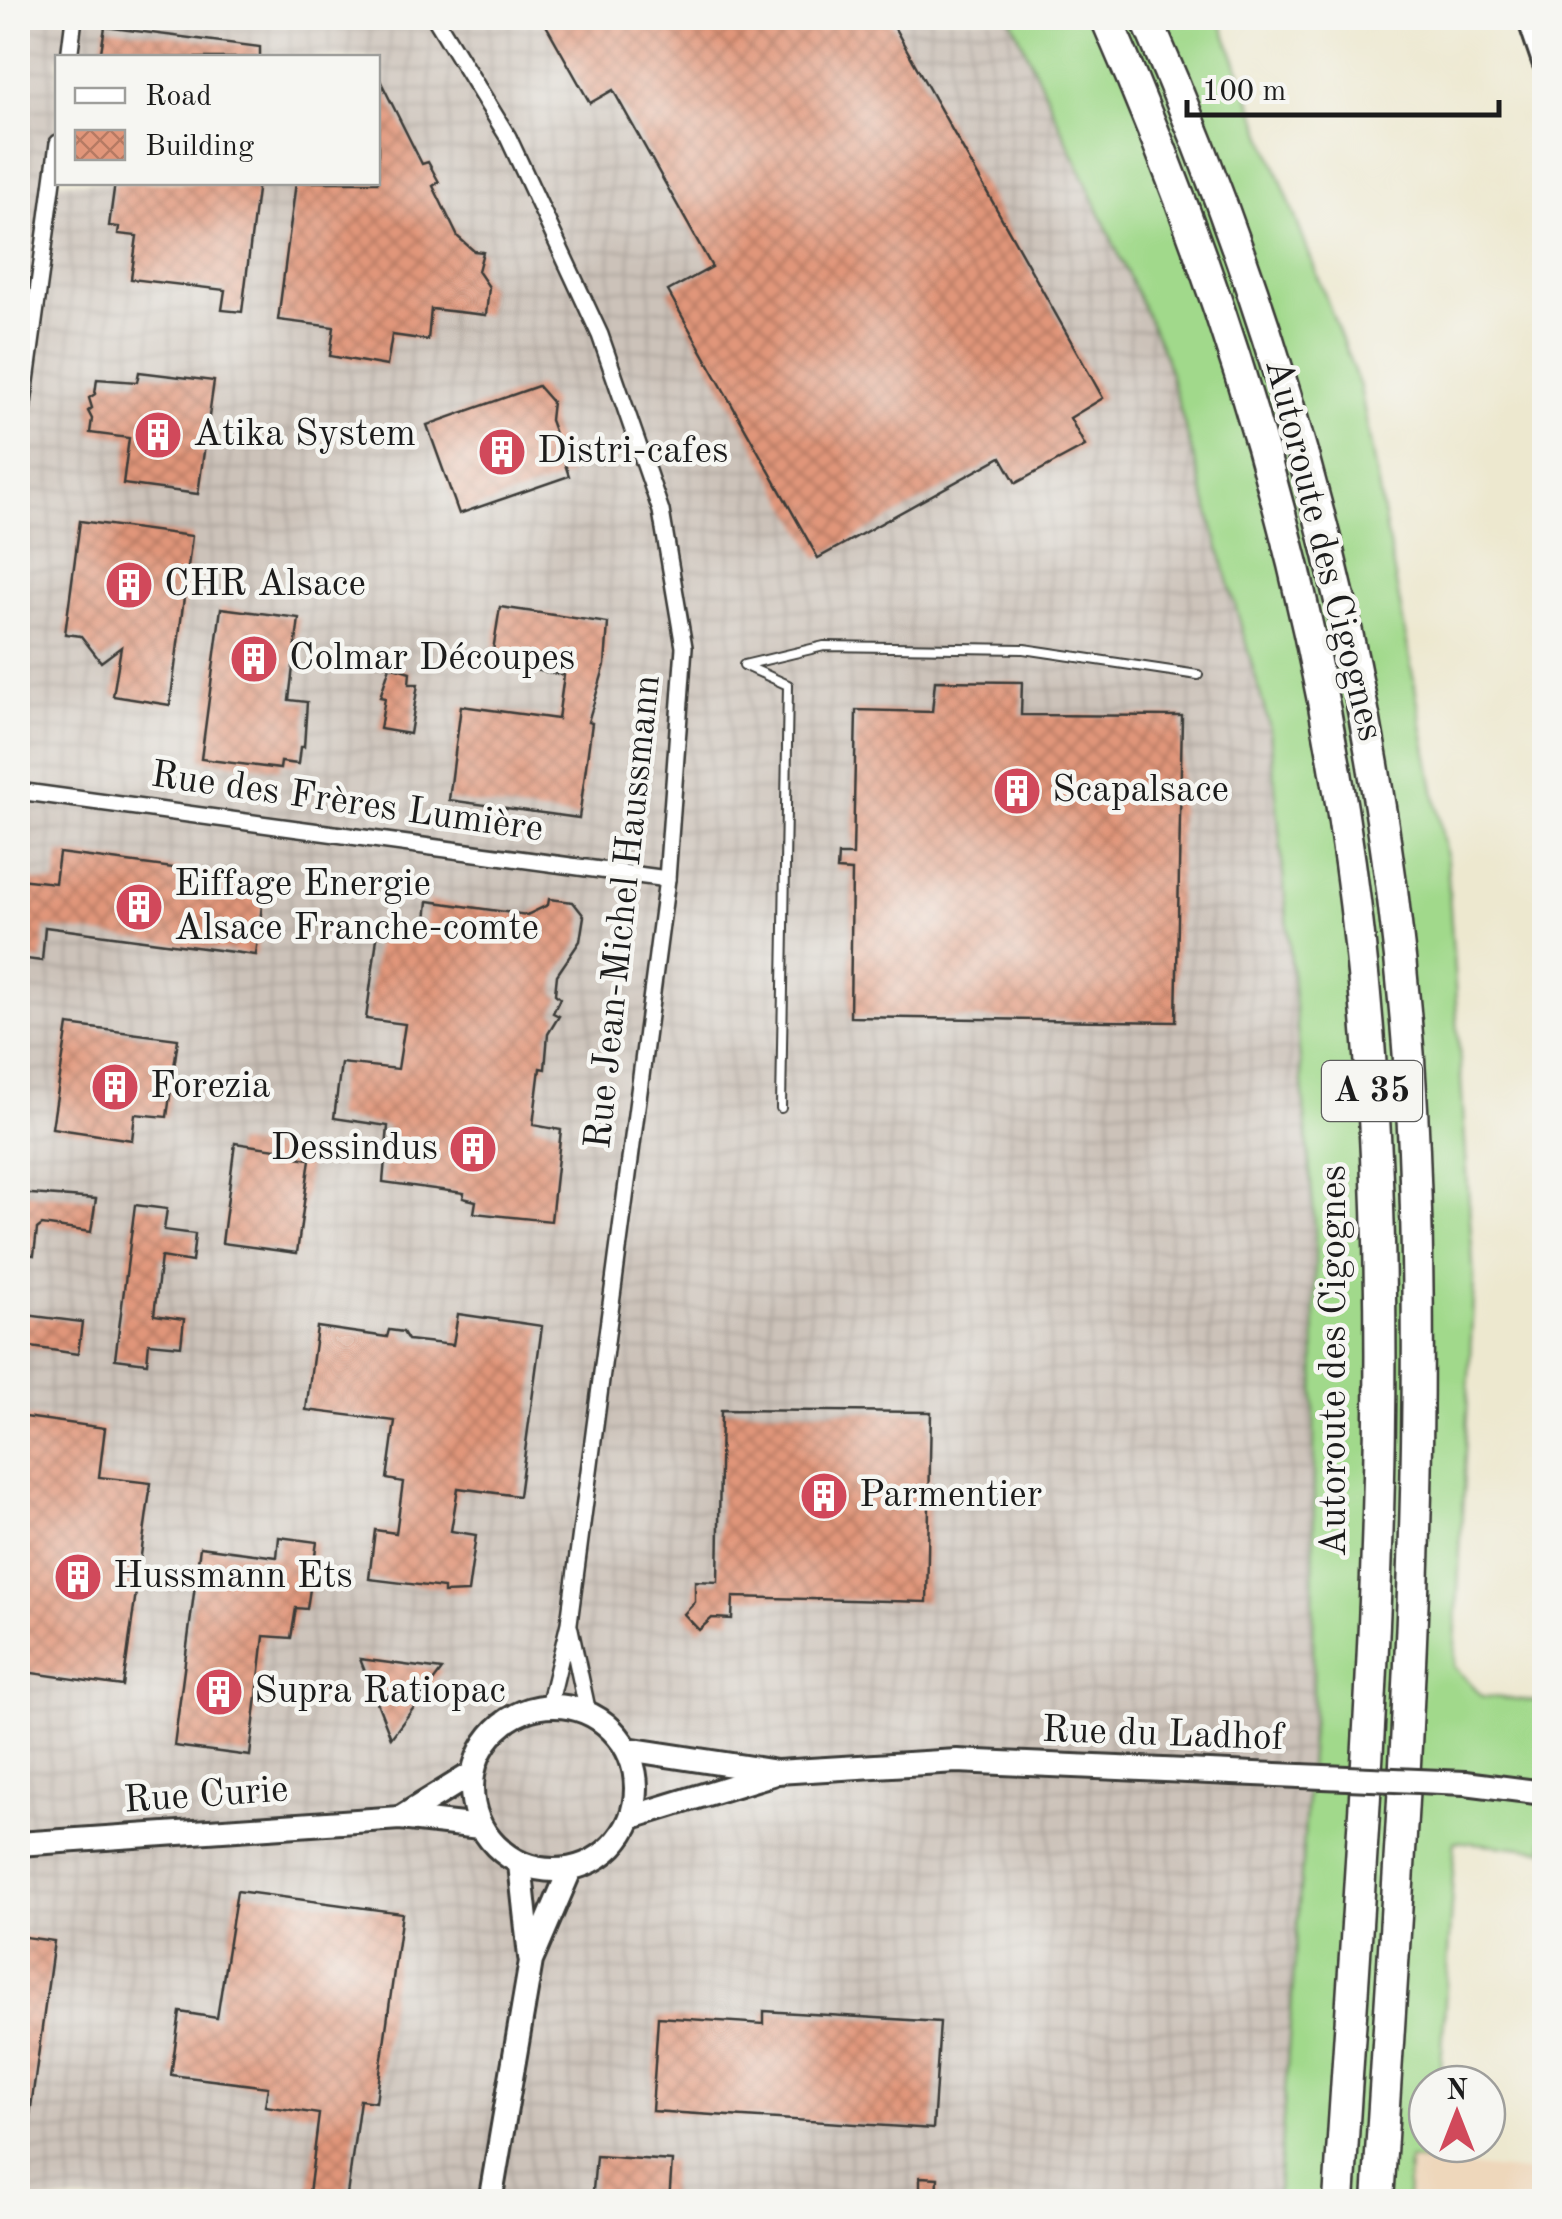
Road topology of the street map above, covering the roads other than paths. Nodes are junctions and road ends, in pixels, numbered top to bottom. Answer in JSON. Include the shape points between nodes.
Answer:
{"nodes":[{"id":1,"x":74,"y":18,"type":"edge"},
{"id":2,"x":435,"y":18,"type":"edge"},
{"id":3,"x":1106,"y":18,"type":"edge"},
{"id":4,"x":1146,"y":18,"type":"edge"},
{"id":5,"x":1529,"y":18,"type":"edge"},
{"id":6,"x":69,"y":55,"type":"edge"},
{"id":7,"x":1544,"y":62,"type":"edge"},
{"id":8,"x":55,"y":165,"type":"edge"},
{"id":9,"x":18,"y":441,"type":"edge"},
{"id":10,"x":1198,"y":675,"type":"dead end"},
{"id":11,"x":18,"y":792,"type":"edge"},
{"id":12,"x":667,"y":879,"type":"junction"},
{"id":13,"x":781,"y":1108,"type":"dead end"},
{"id":14,"x":569,"y":1623,"type":"junction"},
{"id":15,"x":549,"y":1706,"type":"junction"},
{"id":16,"x":588,"y":1712,"type":"junction"},
{"id":17,"x":627,"y":1749,"type":"junction"},
{"id":18,"x":777,"y":1772,"type":"junction"},
{"id":19,"x":472,"y":1773,"type":"junction"},
{"id":20,"x":1544,"y":1794,"type":"edge"},
{"id":21,"x":400,"y":1818,"type":"junction"},
{"id":22,"x":632,"y":1818,"type":"junction"},
{"id":23,"x":480,"y":1827,"type":"junction"},
{"id":24,"x":18,"y":1844,"type":"edge"},
{"id":25,"x":520,"y":1864,"type":"junction"},
{"id":26,"x":570,"y":1870,"type":"junction"},
{"id":27,"x":531,"y":1961,"type":"junction"},
{"id":28,"x":490,"y":2202,"type":"edge"},
{"id":29,"x":1339,"y":2202,"type":"edge"},
{"id":30,"x":1378,"y":2202,"type":"edge"}],
"edges":[{"from":1,"to":6,"type":"street"},
{"from":2,"to":12,"type":"street","name":"Rue Jean-Michel Haussmann","via":[[508,137],[562,248],[661,511],[684,647]]},
{"from":3,"to":29,"type":"highway","name":"Autoroute des Cigognes","number":"A 35","via":[[1200,252],[1251,410],[1305,615],[1352,882],[1373,1102],[1380,1373],[1369,1708]]},
{"from":4,"to":30,"type":"highway","name":"Autoroute des Cigognes","number":"A 35","via":[[1236,240],[1314,492],[1364,723],[1401,987],[1412,1103],[1418,1376],[1408,1708]]},
{"from":5,"to":7,"type":"main road"},
{"from":8,"to":9,"type":"street"},
{"from":10,"to":13,"type":"lane","via":[[1024,649],[824,646],[744,665],[788,686]]},
{"from":11,"to":12,"type":"street","name":"Rue des Frères Lumière"},
{"from":12,"to":14,"type":"street","name":"Rue Jean-Michel Haussmann"},
{"from":14,"to":15,"type":"street","name":"Rue Jean-Michel Haussmann"},
{"from":14,"to":16,"type":"street","name":"Rue Jean-Michel Haussmann"},
{"from":15,"to":16,"type":"main road"},
{"from":15,"to":19,"type":"main road","via":[[499,1726]]},
{"from":16,"to":17,"type":"main road"},
{"from":17,"to":18,"type":"main road","name":"Rue du Ladhof"},
{"from":17,"to":22,"type":"main road","via":[[637,1782]]},
{"from":18,"to":20,"type":"main road","name":"Rue du Ladhof","bridge":true,"via":[[956,1761],[1465,1783]]},
{"from":18,"to":22,"type":"main road","name":"Rue du Ladhof"},
{"from":19,"to":21,"type":"main road","name":"Rue Curie"},
{"from":19,"to":23,"type":"main road"},
{"from":21,"to":23,"type":"main road","name":"Rue Curie"},
{"from":21,"to":24,"type":"main road","name":"Rue Curie"},
{"from":22,"to":26,"type":"main road","via":[[608,1852]]},
{"from":23,"to":25,"type":"main road"},
{"from":25,"to":26,"type":"main road"},
{"from":25,"to":27,"type":"main road"},
{"from":26,"to":27,"type":"main road"},
{"from":27,"to":28,"type":"main road"}]}
